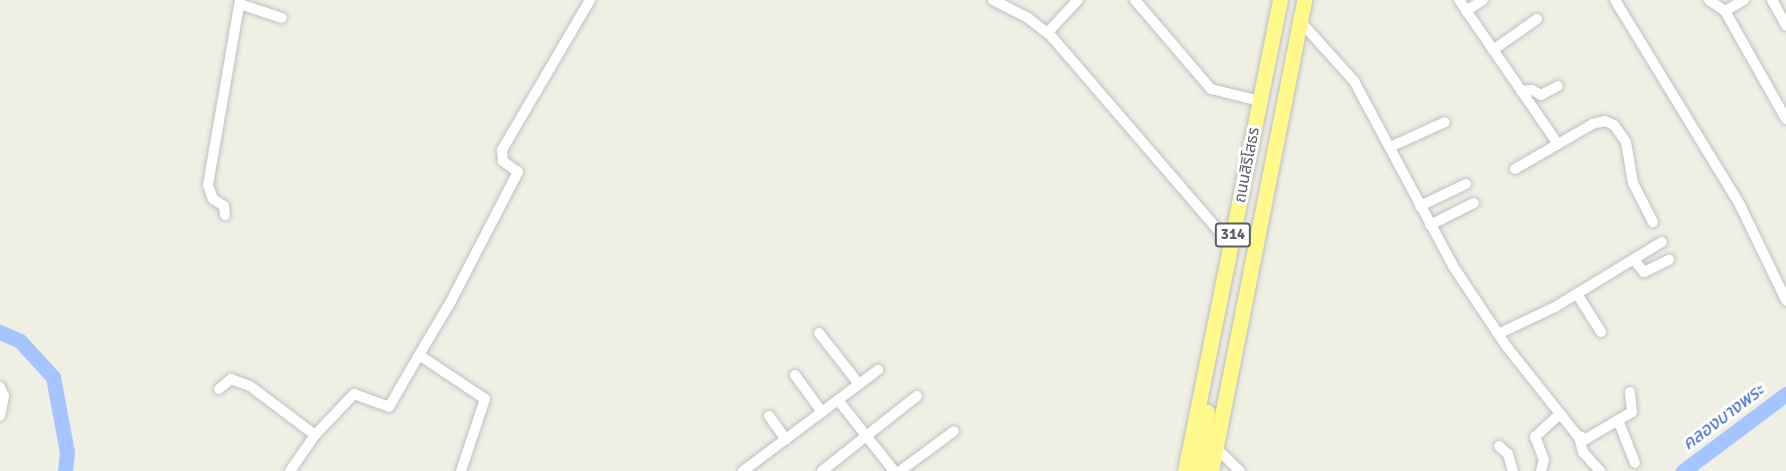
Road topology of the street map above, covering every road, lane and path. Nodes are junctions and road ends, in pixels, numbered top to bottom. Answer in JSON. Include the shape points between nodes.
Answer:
{"nodes":[{"id":1,"x":590,"y":0,"type":"edge"},
{"id":2,"x":993,"y":0,"type":"edge"},
{"id":3,"x":1078,"y":0,"type":"edge"},
{"id":4,"x":1135,"y":0,"type":"edge"},
{"id":5,"x":1280,"y":0,"type":"edge"},
{"id":6,"x":1304,"y":0,"type":"edge"},
{"id":7,"x":1459,"y":0,"type":"edge"},
{"id":8,"x":1484,"y":0,"type":"edge"},
{"id":9,"x":1615,"y":0,"type":"edge"},
{"id":10,"x":1709,"y":0,"type":"edge"},
{"id":11,"x":1744,"y":0,"type":"edge"},
{"id":12,"x":1772,"y":0,"type":"edge"},
{"id":13,"x":240,"y":2,"type":"edge"},
{"id":14,"x":1725,"y":10,"type":"junction"},
{"id":15,"x":1466,"y":11,"type":"junction"},
{"id":16,"x":282,"y":18,"type":"dead end"},
{"id":17,"x":1537,"y":19,"type":"dead end"},
{"id":18,"x":1300,"y":21,"type":"junction"},
{"id":19,"x":1786,"y":25,"type":"edge"},
{"id":20,"x":1048,"y":32,"type":"junction"},
{"id":21,"x":1493,"y":50,"type":"junction"},
{"id":22,"x":1558,"y":86,"type":"dead end"},
{"id":23,"x":1521,"y":91,"type":"junction"},
{"id":24,"x":1260,"y":101,"type":"junction"},
{"id":25,"x":1786,"y":119,"type":"edge"},
{"id":26,"x":1445,"y":122,"type":"dead end"},
{"id":27,"x":1558,"y":144,"type":"junction"},
{"id":28,"x":1390,"y":147,"type":"junction"},
{"id":29,"x":1515,"y":169,"type":"dead end"},
{"id":30,"x":1466,"y":184,"type":"dead end"},
{"id":31,"x":1474,"y":203,"type":"dead end"},
{"id":32,"x":1420,"y":206,"type":"junction"},
{"id":33,"x":225,"y":215,"type":"dead end"},
{"id":34,"x":1653,"y":222,"type":"dead end"},
{"id":35,"x":1430,"y":225,"type":"junction"},
{"id":36,"x":1662,"y":242,"type":"dead end"},
{"id":37,"x":1231,"y":245,"type":"junction"},
{"id":38,"x":1634,"y":260,"type":"junction"},
{"id":39,"x":1669,"y":260,"type":"dead end"},
{"id":40,"x":1577,"y":294,"type":"junction"},
{"id":41,"x":1786,"y":300,"type":"edge"},
{"id":42,"x":1601,"y":332,"type":"dead end"},
{"id":43,"x":819,"y":333,"type":"dead end"},
{"id":44,"x":1214,"y":333,"type":"junction"},
{"id":45,"x":1498,"y":334,"type":"junction"},
{"id":46,"x":419,"y":355,"type":"junction"},
{"id":47,"x":878,"y":370,"type":"dead end"},
{"id":48,"x":795,"y":375,"type":"dead end"},
{"id":49,"x":859,"y":384,"type":"junction"},
{"id":50,"x":0,"y":387,"type":"edge"},
{"id":51,"x":219,"y":389,"type":"dead end"},
{"id":52,"x":1630,"y":392,"type":"dead end"},
{"id":53,"x":917,"y":396,"type":"dead end"},
{"id":54,"x":838,"y":400,"type":"junction"},
{"id":55,"x":822,"y":412,"type":"junction"},
{"id":56,"x":1560,"y":414,"type":"junction"},
{"id":57,"x":0,"y":416,"type":"edge"},
{"id":58,"x":770,"y":416,"type":"dead end"},
{"id":59,"x":1618,"y":420,"type":"junction"},
{"id":60,"x":954,"y":431,"type":"dead end"},
{"id":61,"x":315,"y":435,"type":"junction"},
{"id":62,"x":866,"y":435,"type":"junction"},
{"id":63,"x":1579,"y":437,"type":"junction"},
{"id":64,"x":786,"y":439,"type":"junction"},
{"id":65,"x":1499,"y":446,"type":"dead end"},
{"id":66,"x":1216,"y":448,"type":"junction"},
{"id":67,"x":1635,"y":463,"type":"dead end"},
{"id":68,"x":1544,"y":469,"type":"edge"},
{"id":69,"x":290,"y":471,"type":"edge"},
{"id":70,"x":461,"y":471,"type":"edge"},
{"id":71,"x":743,"y":471,"type":"edge"},
{"id":72,"x":822,"y":471,"type":"edge"},
{"id":73,"x":894,"y":471,"type":"edge"},
{"id":74,"x":900,"y":471,"type":"edge"},
{"id":75,"x":1185,"y":471,"type":"edge"},
{"id":76,"x":1198,"y":471,"type":"edge"},
{"id":77,"x":1211,"y":471,"type":"edge"},
{"id":78,"x":1240,"y":471,"type":"edge"},
{"id":79,"x":1513,"y":471,"type":"edge"},
{"id":80,"x":1600,"y":471,"type":"edge"}],
"edges":[{"from":1,"to":46,"type":"street","via":[[502,150],[503,161],[518,172]]},
{"from":2,"to":20,"type":"street"},
{"from":3,"to":20,"type":"street"},
{"from":4,"to":24,"type":"street","via":[[1211,89]]},
{"from":5,"to":24,"type":"highway","name":"ถนนสิริโสธร","number":"314"},
{"from":6,"to":18,"type":"highway","name":"ถนนสิริโสธร","number":"314"},
{"from":7,"to":15,"type":"street"},
{"from":8,"to":15,"type":"street"},
{"from":9,"to":41,"type":"street","via":[[1740,205]]},
{"from":10,"to":14,"type":"street"},
{"from":11,"to":14,"type":"street"},
{"from":12,"to":19,"type":"street"},
{"from":13,"to":16,"type":"street"},
{"from":13,"to":33,"type":"street","via":[[208,185],[208,192],[224,206]]},
{"from":14,"to":25,"type":"street"},
{"from":15,"to":21,"type":"street"},
{"from":17,"to":21,"type":"street"},
{"from":18,"to":28,"type":"street","via":[[1354,81]]},
{"from":18,"to":66,"type":"highway","name":"ถนนสิริโสธร","number":"314"},
{"from":20,"to":37,"type":"street"},
{"from":21,"to":23,"type":"street"},
{"from":22,"to":23,"type":"street","via":[[1541,95],[1532,90]]},
{"from":23,"to":27,"type":"street"},
{"from":24,"to":37,"type":"highway","name":"ถนนสิริโสธร","number":"314"},
{"from":26,"to":28,"type":"street"},
{"from":27,"to":29,"type":"street"},
{"from":27,"to":34,"type":"street","via":[[1592,124],[1605,121],[1614,125],[1626,142],[1633,183]]},
{"from":28,"to":32,"type":"street"},
{"from":30,"to":32,"type":"street"},
{"from":31,"to":35,"type":"street"},
{"from":32,"to":35,"type":"street"},
{"from":35,"to":45,"type":"street"},
{"from":36,"to":38,"type":"street"},
{"from":37,"to":44,"type":"highway","name":"ถนนสิริโสธร","number":"314"},
{"from":38,"to":39,"type":"street","via":[[1644,272]]},
{"from":38,"to":40,"type":"street"},
{"from":40,"to":42,"type":"street"},
{"from":40,"to":45,"type":"street"},
{"from":43,"to":49,"type":"street"},
{"from":44,"to":75,"type":"highway","name":"ถนนสิริโสธร","number":"314"},
{"from":44,"to":76,"type":"highway"},
{"from":45,"to":56,"type":"street"},
{"from":46,"to":61,"type":"street","via":[[389,407],[354,394]]},
{"from":46,"to":70,"type":"street","via":[[485,399]]},
{"from":47,"to":49,"type":"street"},
{"from":48,"to":55,"type":"street"},
{"from":49,"to":54,"type":"street"},
{"from":50,"to":57,"type":"street"},
{"from":51,"to":61,"type":"street","via":[[231,379],[250,386]]},
{"from":52,"to":59,"type":"street","via":[[1632,412]]},
{"from":53,"to":62,"type":"street"},
{"from":54,"to":55,"type":"street"},
{"from":54,"to":62,"type":"street"},
{"from":55,"to":64,"type":"street"},
{"from":56,"to":63,"type":"street"},
{"from":56,"to":68,"type":"street","via":[[1535,437]]},
{"from":58,"to":64,"type":"street"},
{"from":59,"to":63,"type":"street","via":[[1587,439]]},
{"from":59,"to":67,"type":"street"},
{"from":60,"to":74,"type":"street"},
{"from":61,"to":69,"type":"street"},
{"from":62,"to":72,"type":"street"},
{"from":62,"to":73,"type":"street"},
{"from":63,"to":80,"type":"street","via":[[1583,452]]},
{"from":64,"to":71,"type":"street"},
{"from":65,"to":79,"type":"street","via":[[1508,454]]},
{"from":66,"to":77,"type":"highway","name":"ถนนสิริโสธร","number":"314"},
{"from":66,"to":78,"type":"street"}]}
